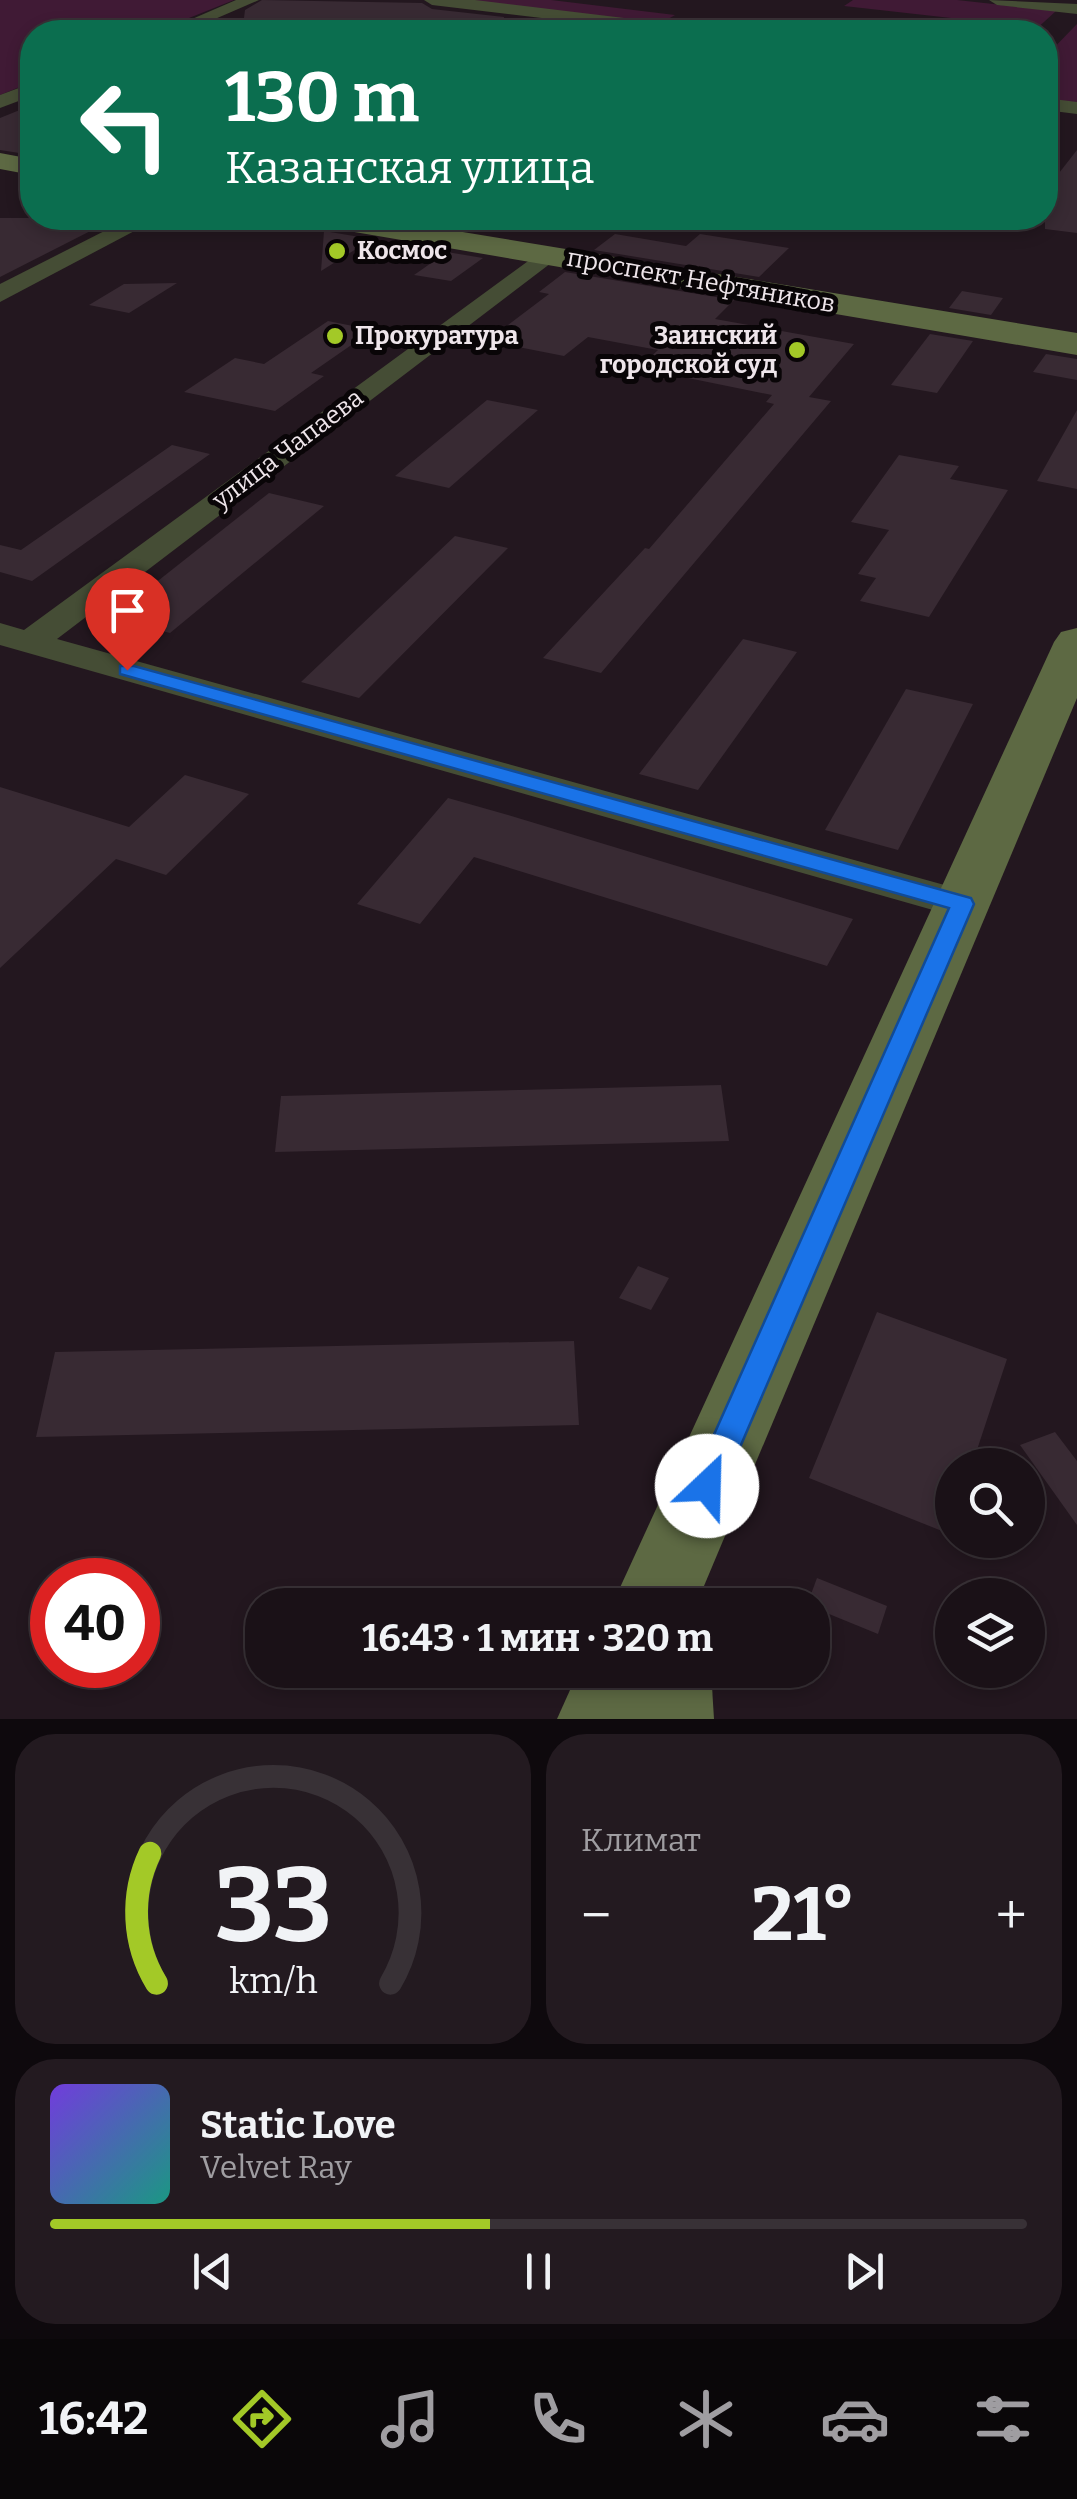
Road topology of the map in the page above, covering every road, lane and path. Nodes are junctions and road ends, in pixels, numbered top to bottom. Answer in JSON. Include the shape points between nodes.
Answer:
{"nodes":[{"id":1,"x":251,"y":0,"type":"edge"},
{"id":2,"x":432,"y":0,"type":"edge"},
{"id":3,"x":996,"y":0,"type":"edge"},
{"id":4,"x":1077,"y":8,"type":"edge"},
{"id":5,"x":201,"y":20,"type":"edge"},
{"id":6,"x":586,"y":20,"type":"edge"},
{"id":7,"x":124,"y":230,"type":"edge"},
{"id":8,"x":408,"y":230,"type":"edge"},
{"id":9,"x":546,"y":255,"type":"junction"},
{"id":10,"x":0,"y":294,"type":"edge"},
{"id":11,"x":1077,"y":344,"type":"edge"},
{"id":12,"x":15,"y":638,"type":"edge"},
{"id":13,"x":1077,"y":642,"type":"edge"},
{"id":14,"x":962,"y":904,"type":"junction"},
{"id":15,"x":666,"y":1588,"type":"edge"},
{"id":16,"x":615,"y":1688,"type":"edge"},
{"id":17,"x":669,"y":1688,"type":"edge"},
{"id":18,"x":600,"y":1719,"type":"edge"},
{"id":19,"x":670,"y":1719,"type":"edge"}],
"edges":[{"from":1,"to":5,"type":"street"},
{"from":2,"to":6,"type":"street"},
{"from":3,"to":4,"type":"street"},
{"from":7,"to":10,"type":"street"},
{"from":8,"to":9,"type":"street","name":"проспект Нефтяников"},
{"from":9,"to":11,"type":"street","name":"проспект Нефтяников"},
{"from":9,"to":12,"type":"street","name":"улица Чапаева"},
{"from":12,"to":14,"type":"street"},
{"from":13,"to":14,"type":"street"},
{"from":14,"to":15,"type":"street"},
{"from":16,"to":18,"type":"street"},
{"from":17,"to":19,"type":"street"}]}
